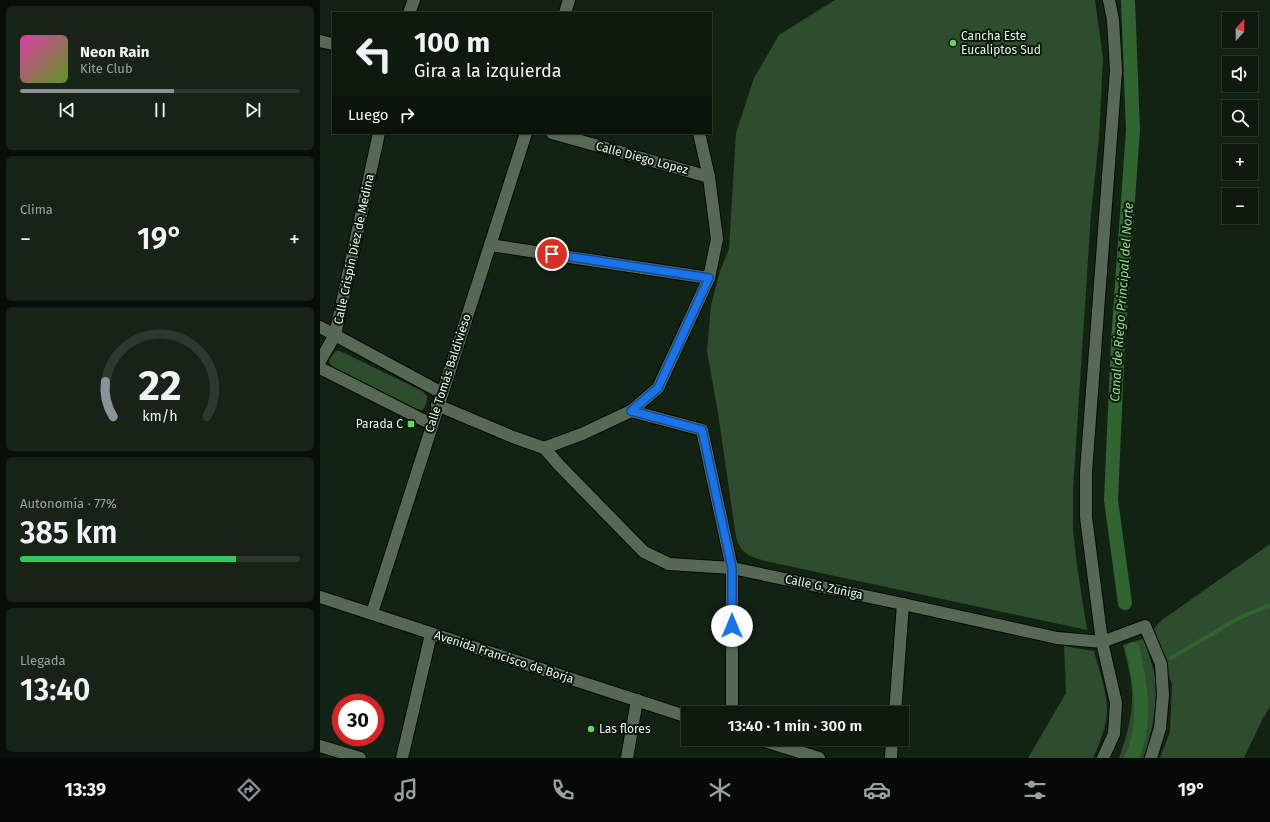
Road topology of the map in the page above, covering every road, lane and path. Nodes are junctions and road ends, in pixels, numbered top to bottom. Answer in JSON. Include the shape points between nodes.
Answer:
{"nodes":[{"id":1,"x":414,"y":0,"type":"edge"},
{"id":2,"x":569,"y":0,"type":"edge"},
{"id":3,"x":1109,"y":0,"type":"edge"},
{"id":4,"x":409,"y":12,"type":"edge"},
{"id":5,"x":565,"y":12,"type":"edge"},
{"id":6,"x":320,"y":41,"type":"edge"},
{"id":7,"x":332,"y":44,"type":"edge"},
{"id":8,"x":379,"y":134,"type":"edge"},
{"id":9,"x":526,"y":134,"type":"edge"},
{"id":10,"x":556,"y":134,"type":"edge"},
{"id":11,"x":699,"y":134,"type":"edge"},
{"id":12,"x":709,"y":177,"type":"junction"},
{"id":13,"x":490,"y":245,"type":"junction"},
{"id":14,"x":709,"y":278,"type":"junction"},
{"id":15,"x":320,"y":327,"type":"edge"},
{"id":16,"x":335,"y":335,"type":"junction"},
{"id":17,"x":320,"y":361,"type":"edge"},
{"id":18,"x":320,"y":368,"type":"edge"},
{"id":19,"x":442,"y":393,"type":"junction"},
{"id":20,"x":437,"y":406,"type":"junction"},
{"id":21,"x":631,"y":411,"type":"junction"},
{"id":22,"x":431,"y":424,"type":"junction"},
{"id":23,"x":544,"y":448,"type":"junction"},
{"id":24,"x":732,"y":568,"type":"junction"},
{"id":25,"x":320,"y":597,"type":"edge"},
{"id":26,"x":904,"y":604,"type":"junction"},
{"id":27,"x":372,"y":613,"type":"junction"},
{"id":28,"x":431,"y":634,"type":"junction"},
{"id":29,"x":1102,"y":642,"type":"junction"},
{"id":30,"x":637,"y":700,"type":"junction"},
{"id":31,"x":732,"y":706,"type":"edge"},
{"id":32,"x":895,"y":706,"type":"edge"},
{"id":33,"x":681,"y":715,"type":"edge"},
{"id":34,"x":320,"y":746,"type":"edge"},
{"id":35,"x":780,"y":746,"type":"edge"},
{"id":36,"x":892,"y":746,"type":"edge"},
{"id":37,"x":360,"y":758,"type":"edge"},
{"id":38,"x":402,"y":758,"type":"edge"},
{"id":39,"x":627,"y":758,"type":"edge"},
{"id":40,"x":819,"y":758,"type":"edge"},
{"id":41,"x":891,"y":758,"type":"edge"},
{"id":42,"x":1103,"y":758,"type":"edge"},
{"id":43,"x":1152,"y":758,"type":"edge"}],
"edges":[{"from":1,"to":4,"type":"street"},
{"from":2,"to":5,"type":"street"},
{"from":3,"to":29,"type":"street","via":[[1116,70],[1086,472],[1086,517]]},
{"from":6,"to":7,"type":"street"},
{"from":8,"to":16,"type":"street","name":"Calle Crispín Díez de Medina"},
{"from":9,"to":13,"type":"street","name":"Calle Tomás Baldivieso"},
{"from":10,"to":12,"type":"street","name":"Calle Diego Lopez"},
{"from":11,"to":12,"type":"street"},
{"from":12,"to":14,"type":"street","via":[[717,239]]},
{"from":13,"to":14,"type":"street"},
{"from":13,"to":19,"type":"street","name":"Calle Tomás Baldivieso"},
{"from":14,"to":21,"type":"street","via":[[658,388]]},
{"from":15,"to":16,"type":"street"},
{"from":16,"to":17,"type":"street","name":"Calle Crispín Díez de Medina"},
{"from":16,"to":19,"type":"street"},
{"from":18,"to":22,"type":"street"},
{"from":19,"to":20,"type":"street","name":"Calle Tomás Baldivieso"},
{"from":20,"to":22,"type":"street","name":"Calle Tomás Baldivieso"},
{"from":20,"to":23,"type":"street"},
{"from":21,"to":23,"type":"street"},
{"from":21,"to":24,"type":"street","via":[[702,430]]},
{"from":22,"to":27,"type":"street","name":"Calle Tomás Baldivieso"},
{"from":23,"to":24,"type":"street","name":"Calle G. Zuñiga","via":[[644,552],[669,564]]},
{"from":24,"to":26,"type":"street","name":"Calle G. Zuñiga"},
{"from":24,"to":31,"type":"street"},
{"from":25,"to":27,"type":"street","name":"Avenida Francisco de Borja"},
{"from":26,"to":29,"type":"street","name":"Calle G. Zuñiga","via":[[1057,638]]},
{"from":26,"to":32,"type":"street"},
{"from":27,"to":28,"type":"street","name":"Avenida Francisco de Borja"},
{"from":28,"to":30,"type":"street","name":"Avenida Francisco de Borja"},
{"from":28,"to":38,"type":"street"},
{"from":29,"to":42,"type":"street","via":[[1116,703],[1114,734]]},
{"from":29,"to":43,"type":"street","name":"Calle G. Zuñiga","via":[[1145,626],[1161,664],[1163,695],[1160,728]]},
{"from":30,"to":33,"type":"street","name":"Avenida Francisco de Borja"},
{"from":30,"to":39,"type":"street"},
{"from":34,"to":37,"type":"street"},
{"from":35,"to":40,"type":"street"},
{"from":36,"to":41,"type":"street"}]}
